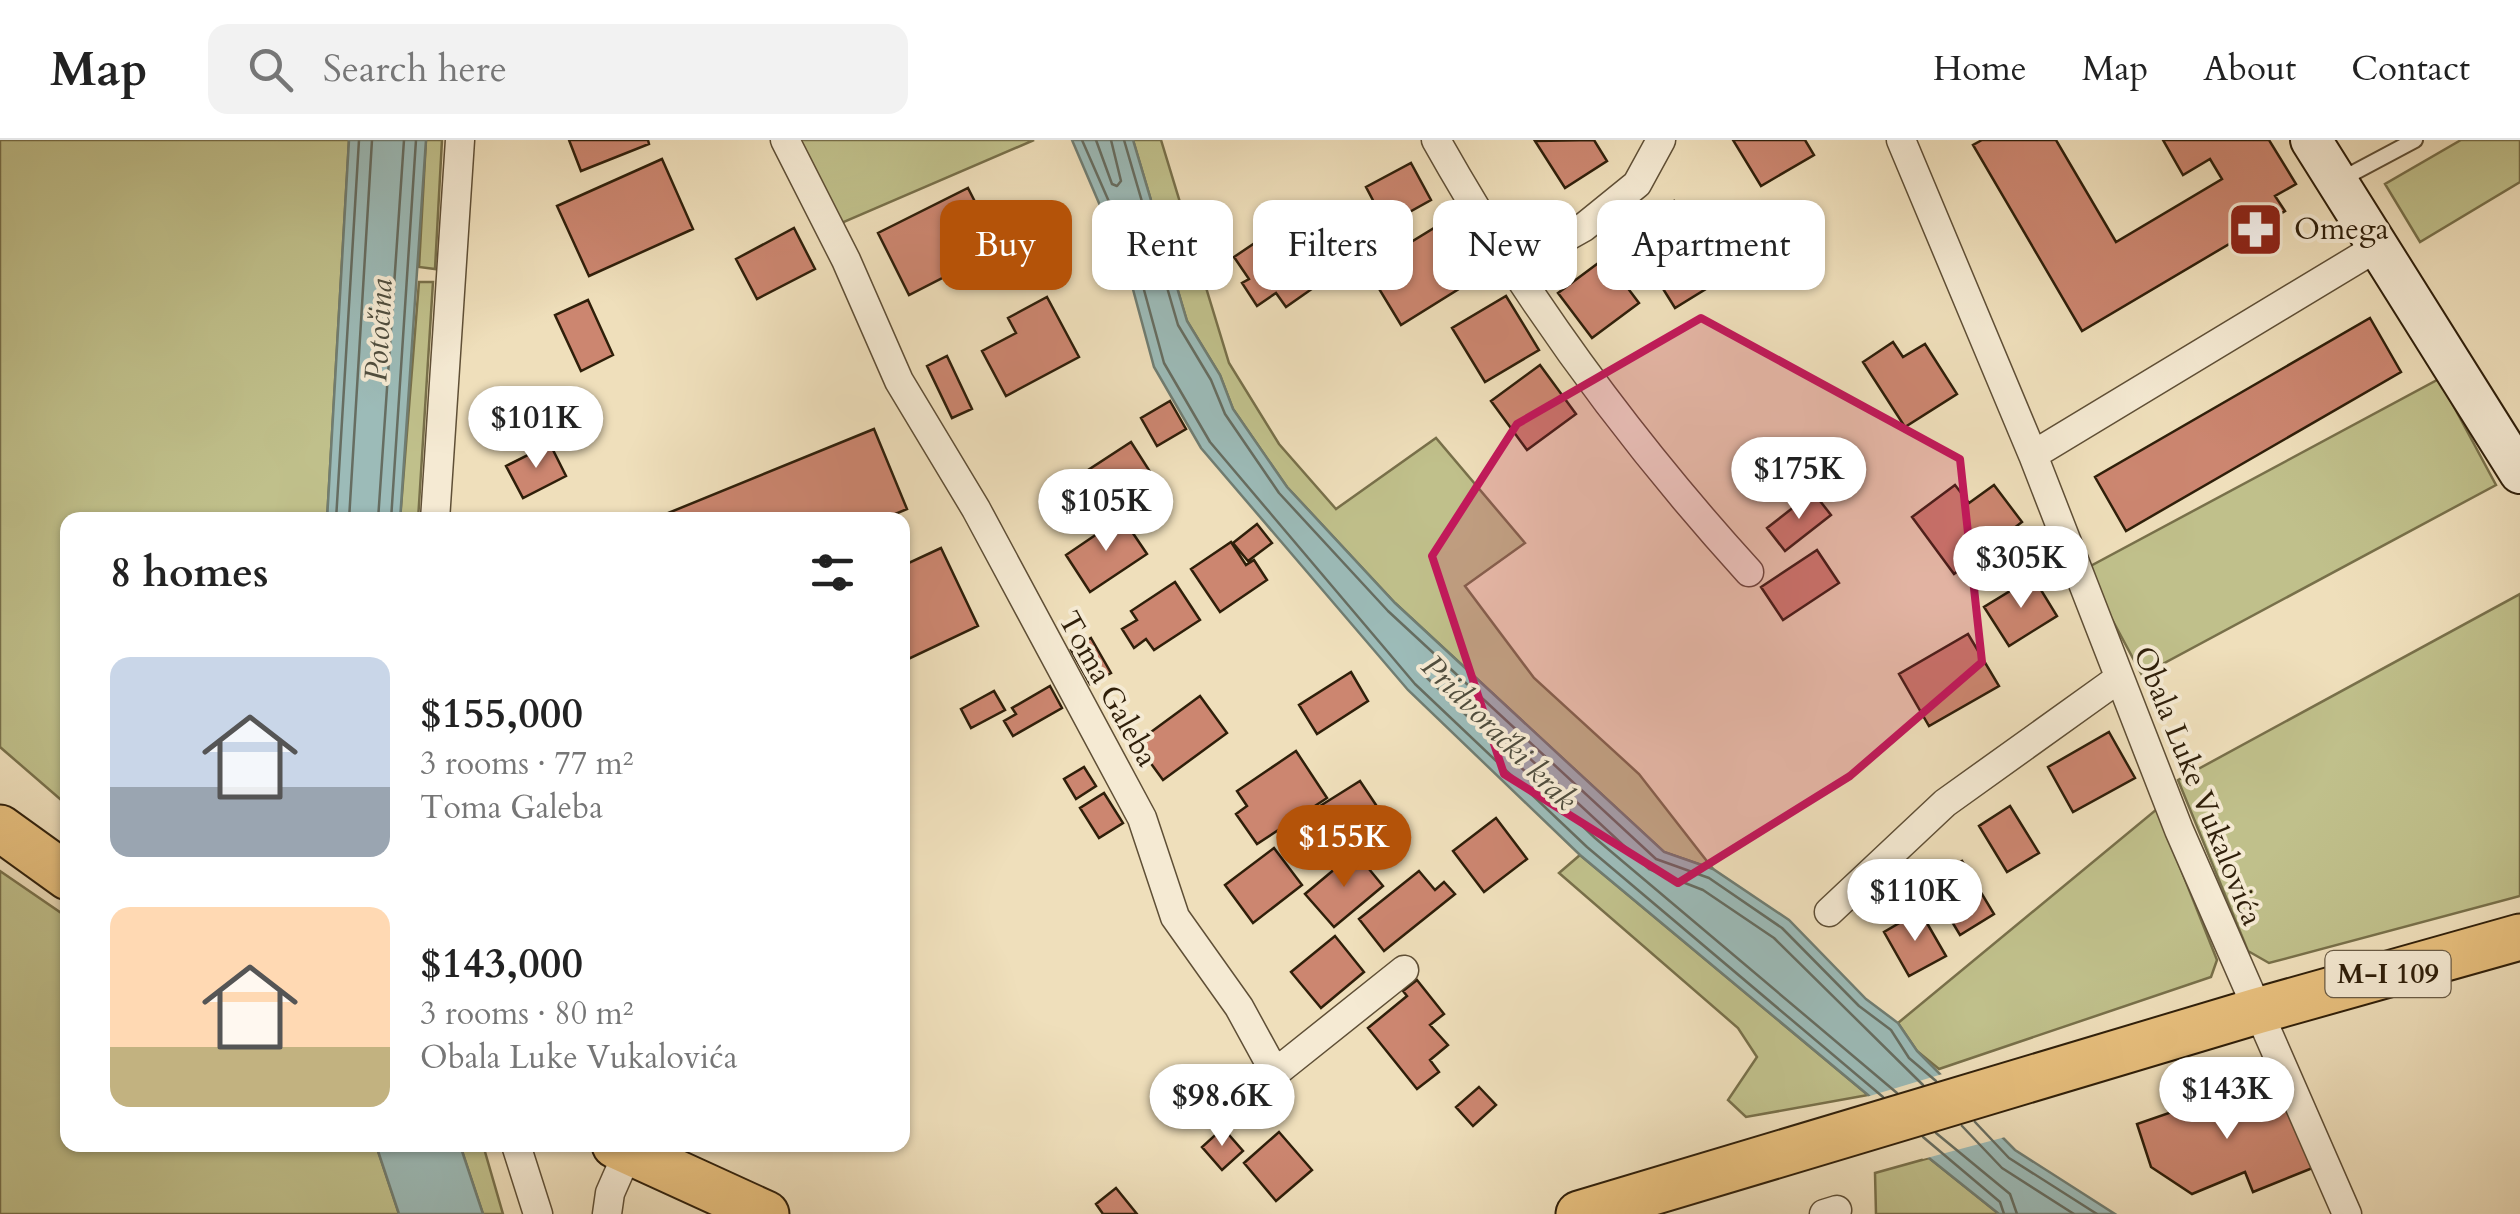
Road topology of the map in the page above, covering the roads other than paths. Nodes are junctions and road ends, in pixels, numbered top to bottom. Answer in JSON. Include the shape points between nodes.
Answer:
{"nodes":[{"id":1,"x":460,"y":140,"type":"edge"},
{"id":2,"x":785,"y":140,"type":"edge"},
{"id":3,"x":1436,"y":140,"type":"edge"},
{"id":4,"x":1661,"y":140,"type":"edge"},
{"id":5,"x":1901,"y":140,"type":"edge"},
{"id":6,"x":2311,"y":140,"type":"edge"},
{"id":7,"x":2415,"y":140,"type":"edge"},
{"id":8,"x":2337,"y":182,"type":"junction"},
{"id":9,"x":1471,"y":200,"type":"edge"},
{"id":10,"x":1577,"y":231,"type":"edge"},
{"id":11,"x":2379,"y":246,"type":"junction"},
{"id":12,"x":1527,"y":290,"type":"edge"},
{"id":13,"x":2033,"y":454,"type":"junction"},
{"id":14,"x":2520,"y":473,"type":"edge"},
{"id":15,"x":435,"y":512,"type":"edge"},
{"id":16,"x":1749,"y":572,"type":"dead end"},
{"id":17,"x":2118,"y":679,"type":"junction"},
{"id":18,"x":0,"y":828,"type":"edge"},
{"id":19,"x":60,"y":871,"type":"edge"},
{"id":20,"x":1829,"y":912,"type":"dead end"},
{"id":21,"x":2520,"y":937,"type":"edge"},
{"id":22,"x":1404,"y":970,"type":"dead end"},
{"id":23,"x":2257,"y":1011,"type":"junction"},
{"id":24,"x":518,"y":1152,"type":"edge"},
{"id":25,"x":621,"y":1152,"type":"edge"},
{"id":26,"x":631,"y":1152,"type":"edge"},
{"id":27,"x":538,"y":1214,"type":"edge"},
{"id":28,"x":607,"y":1214,"type":"edge"},
{"id":29,"x":766,"y":1214,"type":"edge"},
{"id":30,"x":1579,"y":1214,"type":"edge"},
{"id":31,"x":2347,"y":1214,"type":"edge"}],
"edges":[{"from":1,"to":15,"type":"street"},
{"from":2,"to":22,"type":"street","name":"Toma Galeba","via":[[899,381],[976,509],[1142,818],[1174,917],[1240,1006],[1268,1060],[1280,1069]]},
{"from":3,"to":9,"type":"street"},
{"from":4,"to":10,"type":"street","via":[[1638,184]]},
{"from":5,"to":13,"type":"street","name":"Obala Luke Vukalovića"},
{"from":6,"to":8,"type":"street"},
{"from":7,"to":8,"type":"lane"},
{"from":8,"to":11,"type":"street"},
{"from":11,"to":13,"type":"street"},
{"from":11,"to":14,"type":"street"},
{"from":12,"to":16,"type":"street","via":[[1623,426]]},
{"from":13,"to":17,"type":"street","name":"Obala Luke Vukalovića"},
{"from":17,"to":20,"type":"street","via":[[1945,804]]},
{"from":17,"to":23,"type":"street","name":"Obala Luke Vukalovića"},
{"from":18,"to":19,"type":"main road"},
{"from":21,"to":23,"type":"main road","number":"M-I 109"},
{"from":23,"to":30,"type":"main road","number":"M-I 109"},
{"from":23,"to":31,"type":"street","name":"Obala Luke Vukalovića"},
{"from":24,"to":27,"type":"street"},
{"from":25,"to":28,"type":"street"},
{"from":26,"to":29,"type":"main road"}]}
